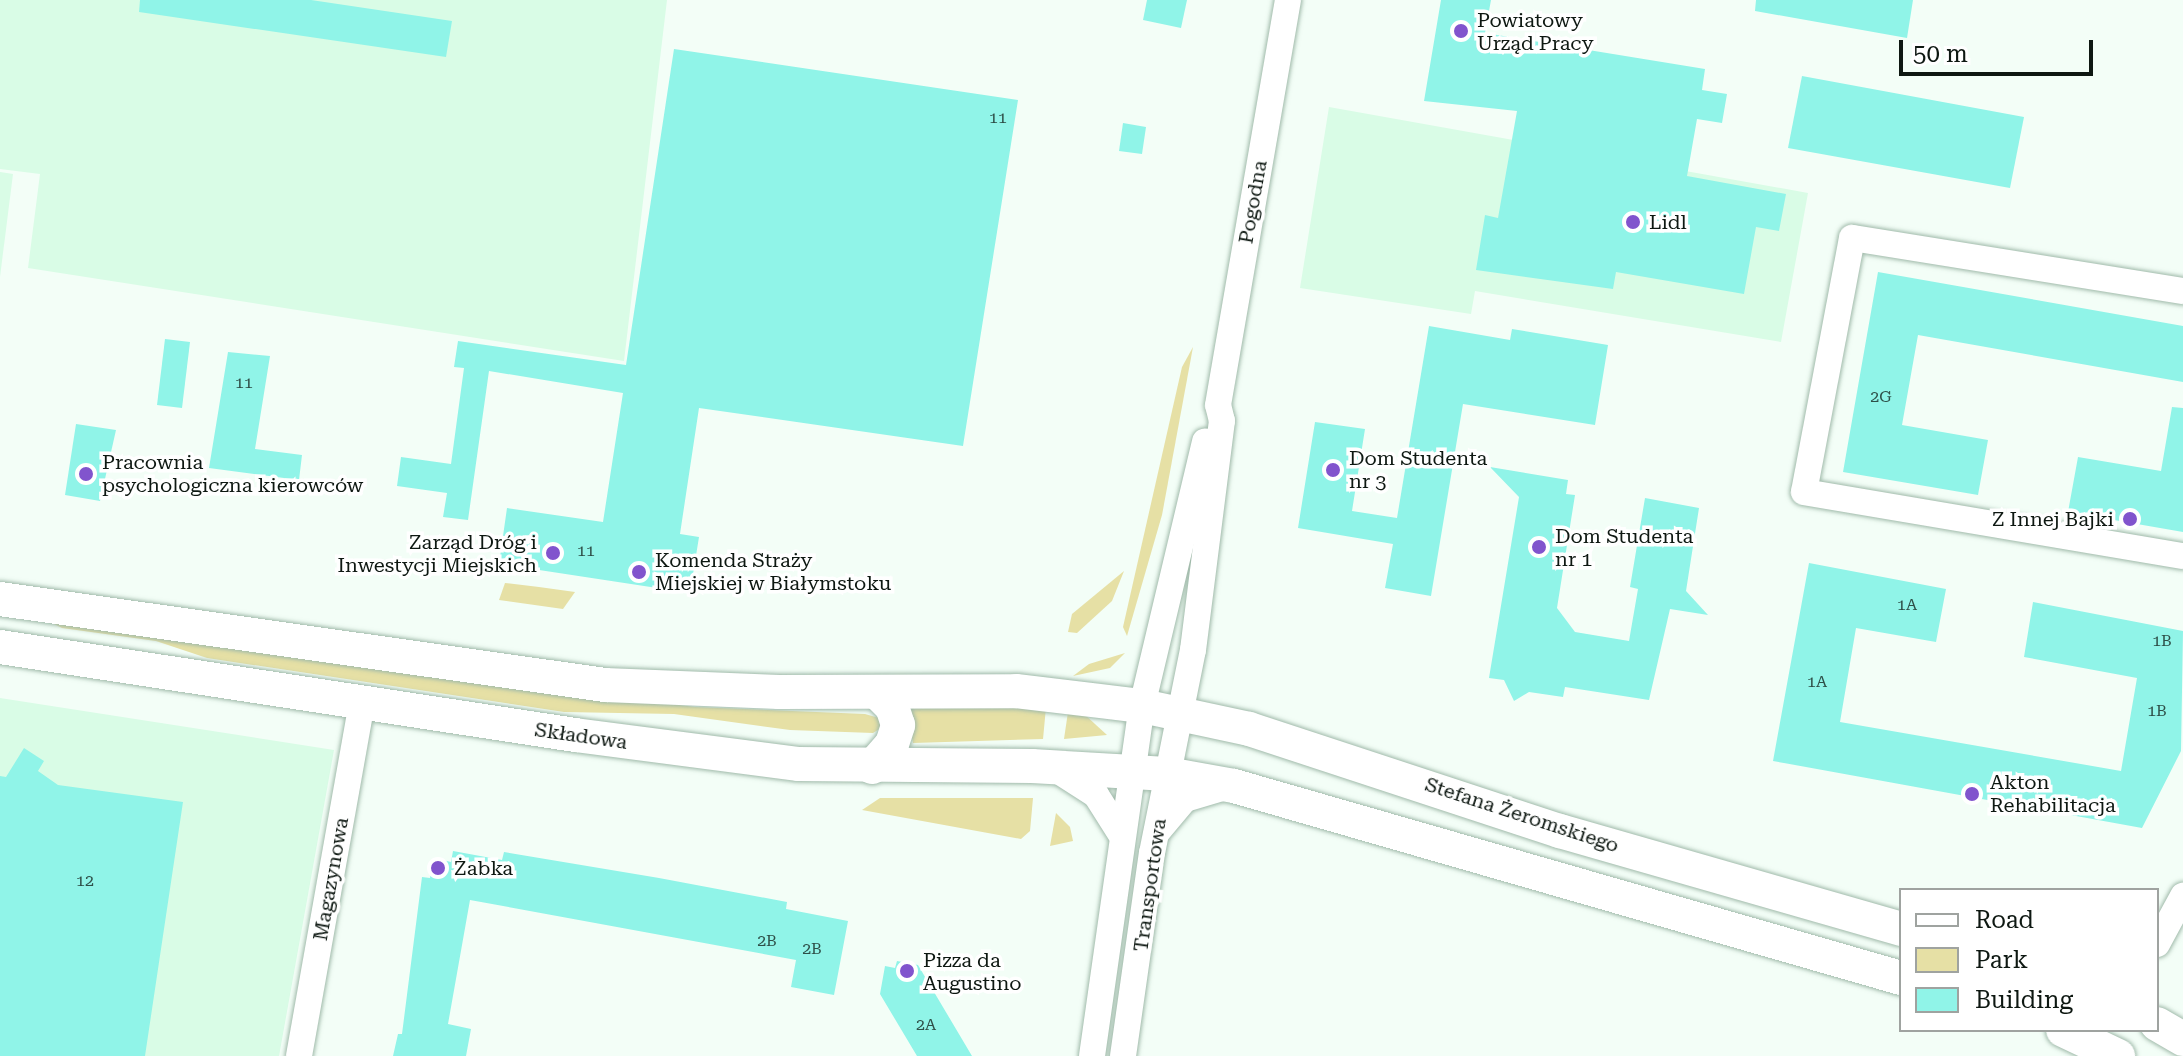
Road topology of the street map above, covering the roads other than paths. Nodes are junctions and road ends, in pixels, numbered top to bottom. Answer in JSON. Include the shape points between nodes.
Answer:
{"nodes":[{"id":1,"x":1288,"y":0,"type":"edge"},
{"id":2,"x":2183,"y":291,"type":"edge"},
{"id":3,"x":1218,"y":405,"type":"junction"},
{"id":4,"x":2183,"y":556,"type":"edge"},
{"id":5,"x":0,"y":599,"type":"edge"},
{"id":6,"x":0,"y":647,"type":"edge"},
{"id":7,"x":877,"y":692,"type":"junction"},
{"id":8,"x":362,"y":702,"type":"junction"},
{"id":9,"x":1142,"y":706,"type":"junction"},
{"id":10,"x":1179,"y":714,"type":"junction"},
{"id":11,"x":872,"y":767,"type":"junction"},
{"id":12,"x":1051,"y":767,"type":"junction"},
{"id":13,"x":1130,"y":770,"type":"junction"},
{"id":14,"x":1167,"y":774,"type":"junction"},
{"id":15,"x":1234,"y":786,"type":"junction"},
{"id":16,"x":1120,"y":833,"type":"junction"},
{"id":17,"x":1154,"y":838,"type":"junction"},
{"id":18,"x":2183,"y":896,"type":"edge"},
{"id":19,"x":1899,"y":928,"type":"edge"},
{"id":20,"x":2159,"y":940,"type":"edge"},
{"id":21,"x":1899,"y":977,"type":"edge"},
{"id":22,"x":2159,"y":1025,"type":"edge"},
{"id":23,"x":2183,"y":1039,"type":"edge"},
{"id":24,"x":299,"y":1056,"type":"edge"},
{"id":25,"x":1092,"y":1056,"type":"edge"},
{"id":26,"x":1123,"y":1056,"type":"edge"}],
"edges":[{"from":1,"to":3,"type":"street","name":"Pogodna"},
{"from":2,"to":4,"type":"street","via":[[1852,238],[1804,492]]},
{"from":3,"to":9,"type":"street","name":"Pogodna"},
{"from":3,"to":10,"type":"street","name":"Pogodna","via":[[1220,435]]},
{"from":5,"to":7,"type":"main road","via":[[605,685]]},
{"from":6,"to":8,"type":"main road","name":"Składowa"},
{"from":7,"to":9,"type":"main road","via":[[1016,691]]},
{"from":7,"to":11,"type":"main road","via":[[892,707],[898,725],[892,744]]},
{"from":8,"to":11,"type":"main road","name":"Składowa","via":[[727,755]]},
{"from":8,"to":24,"type":"street","name":"Magazynowa"},
{"from":9,"to":10,"type":"main road","name":"Stefana Żeromskiego"},
{"from":9,"to":13,"type":"street","name":"Pogodna"},
{"from":10,"to":14,"type":"street","name":"Transportowa"},
{"from":10,"to":19,"type":"main road","name":"Stefana Żeromskiego","via":[[1249,729],[1560,831]]},
{"from":11,"to":12,"type":"main road","name":"Składowa"},
{"from":12,"to":13,"type":"main road","name":"Składowa"},
{"from":12,"to":16,"type":"street","via":[[1096,795]]},
{"from":13,"to":14,"type":"main road","name":"Składowa"},
{"from":13,"to":16,"type":"street","name":"Transportowa"},
{"from":14,"to":15,"type":"main road"},
{"from":14,"to":17,"type":"street","name":"Transportowa"},
{"from":15,"to":17,"type":"street","via":[[1185,799]]},
{"from":15,"to":21,"type":"main road"},
{"from":16,"to":25,"type":"street","name":"Transportowa"},
{"from":17,"to":26,"type":"street","name":"Transportowa"},
{"from":18,"to":20,"type":"street"},
{"from":22,"to":23,"type":"main road"}]}
